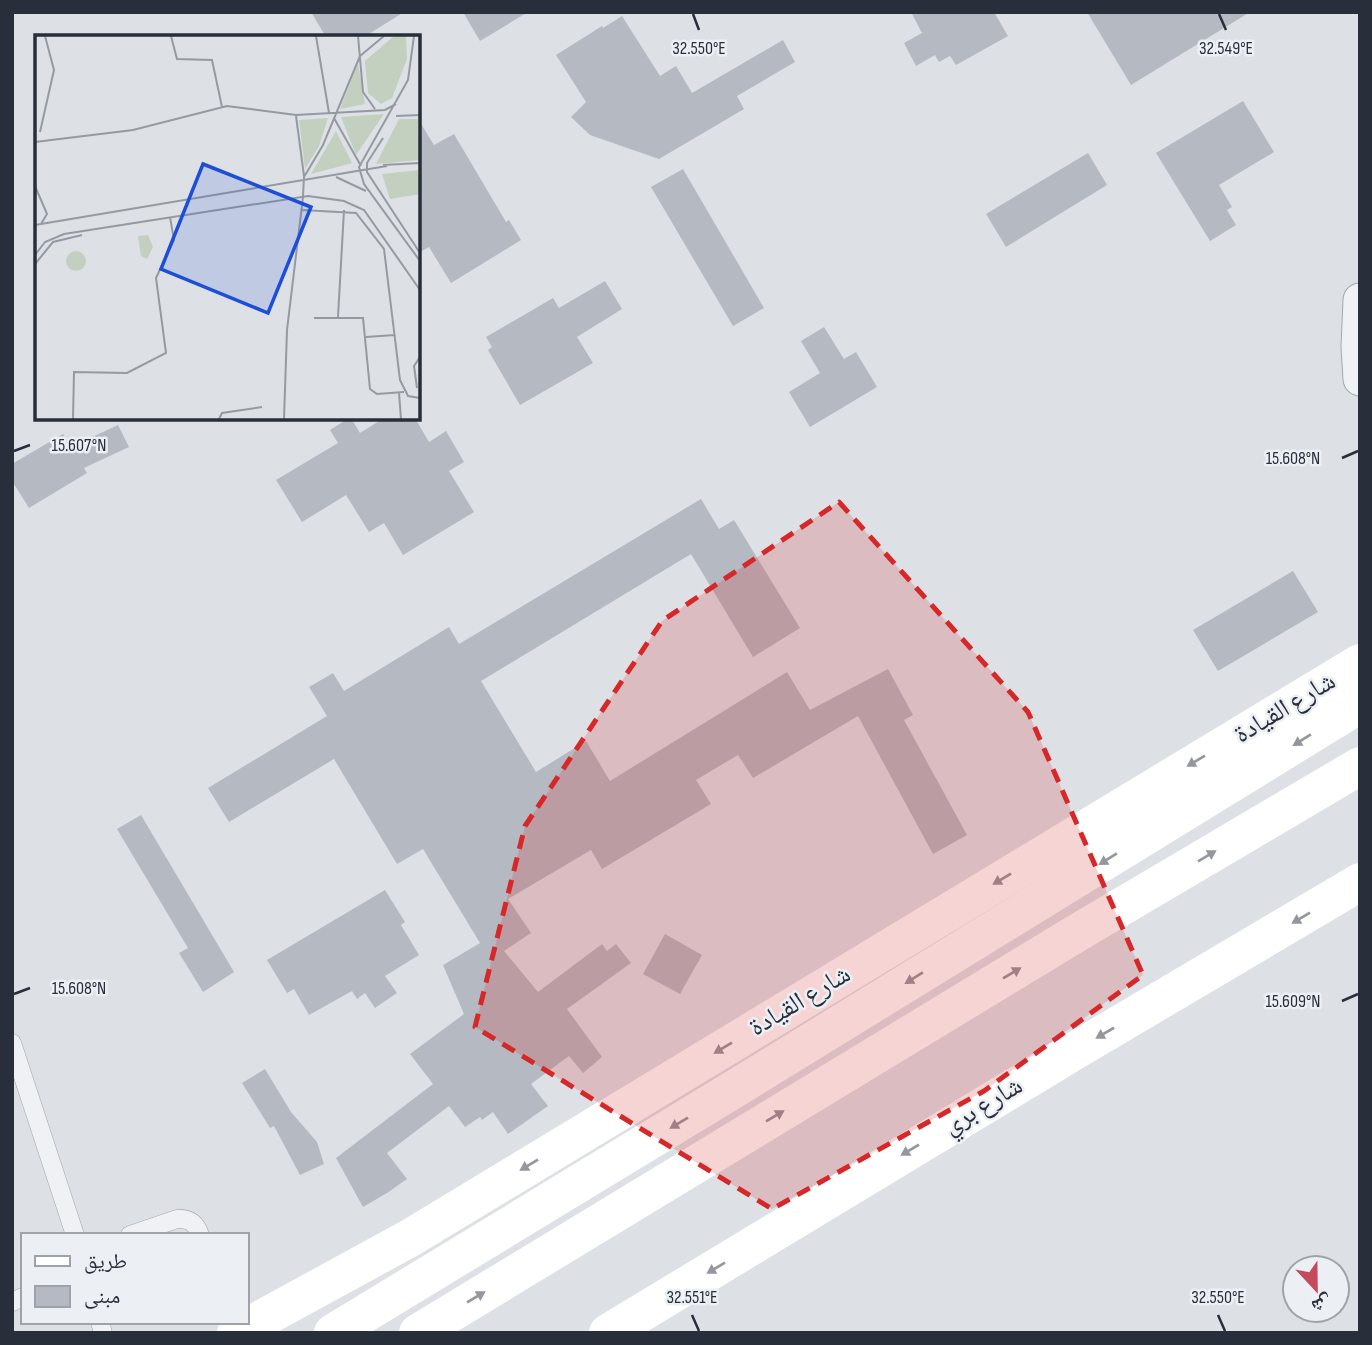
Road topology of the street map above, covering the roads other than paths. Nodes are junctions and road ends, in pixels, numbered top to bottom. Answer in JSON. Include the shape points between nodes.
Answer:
{"nodes":[{"id":1,"x":1360,"y":300,"type":"edge"},
{"id":2,"x":1360,"y":379,"type":"edge"},
{"id":3,"x":1360,"y":663,"type":"edge"},
{"id":4,"x":1360,"y":704,"type":"edge"},
{"id":5,"x":1360,"y":766,"type":"edge"},
{"id":6,"x":1360,"y":883,"type":"edge"},
{"id":7,"x":12,"y":1043,"type":"edge"},
{"id":8,"x":74,"y":1233,"type":"edge"},
{"id":9,"x":136,"y":1233,"type":"edge"},
{"id":10,"x":199,"y":1233,"type":"edge"},
{"id":11,"x":236,"y":1333,"type":"edge"},
{"id":12,"x":333,"y":1333,"type":"edge"},
{"id":13,"x":418,"y":1333,"type":"edge"},
{"id":14,"x":608,"y":1333,"type":"edge"}],
"edges":[{"from":1,"to":2,"type":"street"},
{"from":3,"to":11,"type":"main road","name":"شارع القيادة","one_way":true,"via":[[410,1238]]},
{"from":4,"to":12,"type":"main road","name":"شارع القيادة","one_way":true},
{"from":13,"to":5,"type":"main road","one_way":true},
{"from":6,"to":14,"type":"main road","name":"شارع بري","one_way":true},
{"from":7,"to":8,"type":"lane"},
{"from":9,"to":10,"type":"lane","via":[[177,1219],[190,1221]]}]}
